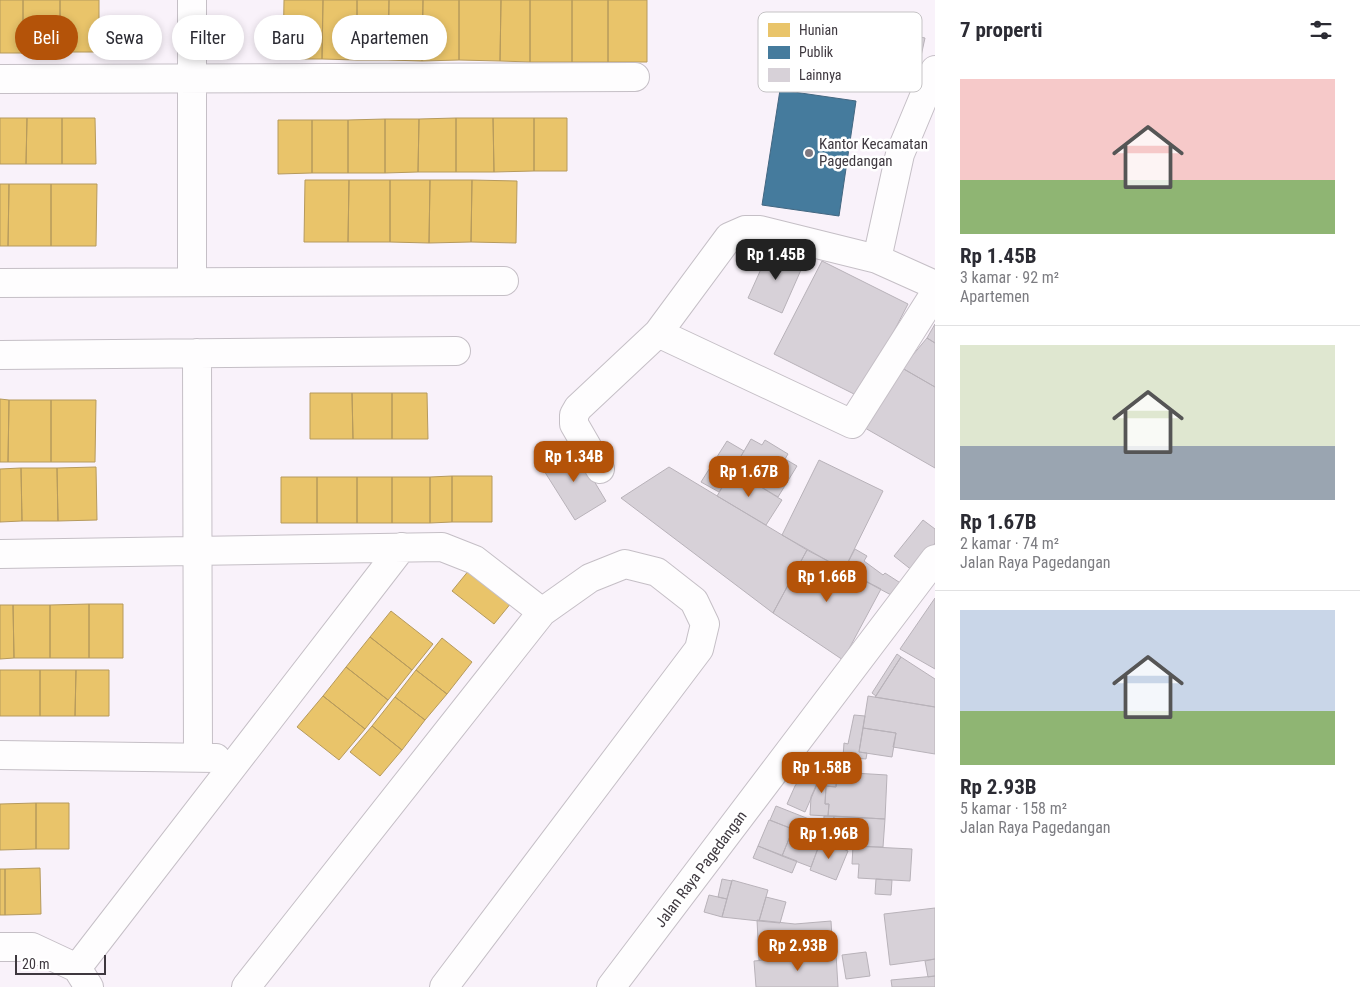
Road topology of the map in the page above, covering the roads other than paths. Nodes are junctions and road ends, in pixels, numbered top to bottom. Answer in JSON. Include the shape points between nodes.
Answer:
{"nodes":[{"id":1,"x":192,"y":0,"type":"edge"},
{"id":2,"x":935,"y":70,"type":"edge"},
{"id":3,"x":635,"y":77,"type":"dead end"},
{"id":4,"x":192,"y":78,"type":"junction"},
{"id":5,"x":0,"y":79,"type":"edge"},
{"id":6,"x":877,"y":258,"type":"junction"},
{"id":7,"x":504,"y":281,"type":"dead end"},
{"id":8,"x":192,"y":282,"type":"junction"},
{"id":9,"x":0,"y":283,"type":"edge"},
{"id":10,"x":935,"y":285,"type":"edge"},
{"id":11,"x":935,"y":293,"type":"edge"},
{"id":12,"x":658,"y":333,"type":"junction"},
{"id":13,"x":456,"y":351,"type":"dead end"},
{"id":14,"x":197,"y":353,"type":"junction"},
{"id":15,"x":0,"y":355,"type":"edge"},
{"id":16,"x":600,"y":469,"type":"dead end"},
{"id":17,"x":402,"y":547,"type":"junction"},
{"id":18,"x":197,"y":551,"type":"junction"},
{"id":19,"x":0,"y":554,"type":"edge"},
{"id":20,"x":935,"y":559,"type":"edge"},
{"id":21,"x":542,"y":612,"type":"junction"},
{"id":22,"x":0,"y":755,"type":"edge"},
{"id":23,"x":198,"y":757,"type":"junction"},
{"id":24,"x":240,"y":758,"type":"junction"},
{"id":25,"x":0,"y":947,"type":"edge"},
{"id":26,"x":83,"y":978,"type":"edge"},
{"id":27,"x":246,"y":987,"type":"edge"},
{"id":28,"x":444,"y":987,"type":"edge"},
{"id":29,"x":611,"y":987,"type":"edge"}],
"edges":[{"from":1,"to":4,"type":"street"},
{"from":2,"to":6,"type":"street","via":[[900,154]]},
{"from":3,"to":4,"type":"street"},
{"from":4,"to":5,"type":"street"},
{"from":4,"to":8,"type":"street"},
{"from":6,"to":10,"type":"street"},
{"from":6,"to":12,"type":"street","via":[[760,230],[745,230],[729,237]]},
{"from":7,"to":8,"type":"street"},
{"from":8,"to":9,"type":"street"},
{"from":11,"to":12,"type":"street","via":[[852,424]]},
{"from":12,"to":16,"type":"street","via":[[574,415],[574,424]]},
{"from":13,"to":14,"type":"street"},
{"from":14,"to":15,"type":"street"},
{"from":14,"to":18,"type":"street"},
{"from":17,"to":18,"type":"street"},
{"from":17,"to":21,"type":"street","via":[[442,548],[475,560]]},
{"from":17,"to":24,"type":"street"},
{"from":18,"to":19,"type":"street"},
{"from":18,"to":23,"type":"street"},
{"from":20,"to":29,"type":"street","name":"Jalan Raya Pagedangan"},
{"from":21,"to":27,"type":"street"},
{"from":21,"to":28,"type":"street","via":[[590,578],[625,564],[657,572],[694,601],[705,624],[699,649]]},
{"from":22,"to":23,"type":"street"},
{"from":23,"to":24,"type":"street"},
{"from":24,"to":26,"type":"street"},
{"from":25,"to":26,"type":"street","via":[[32,947]]}]}
